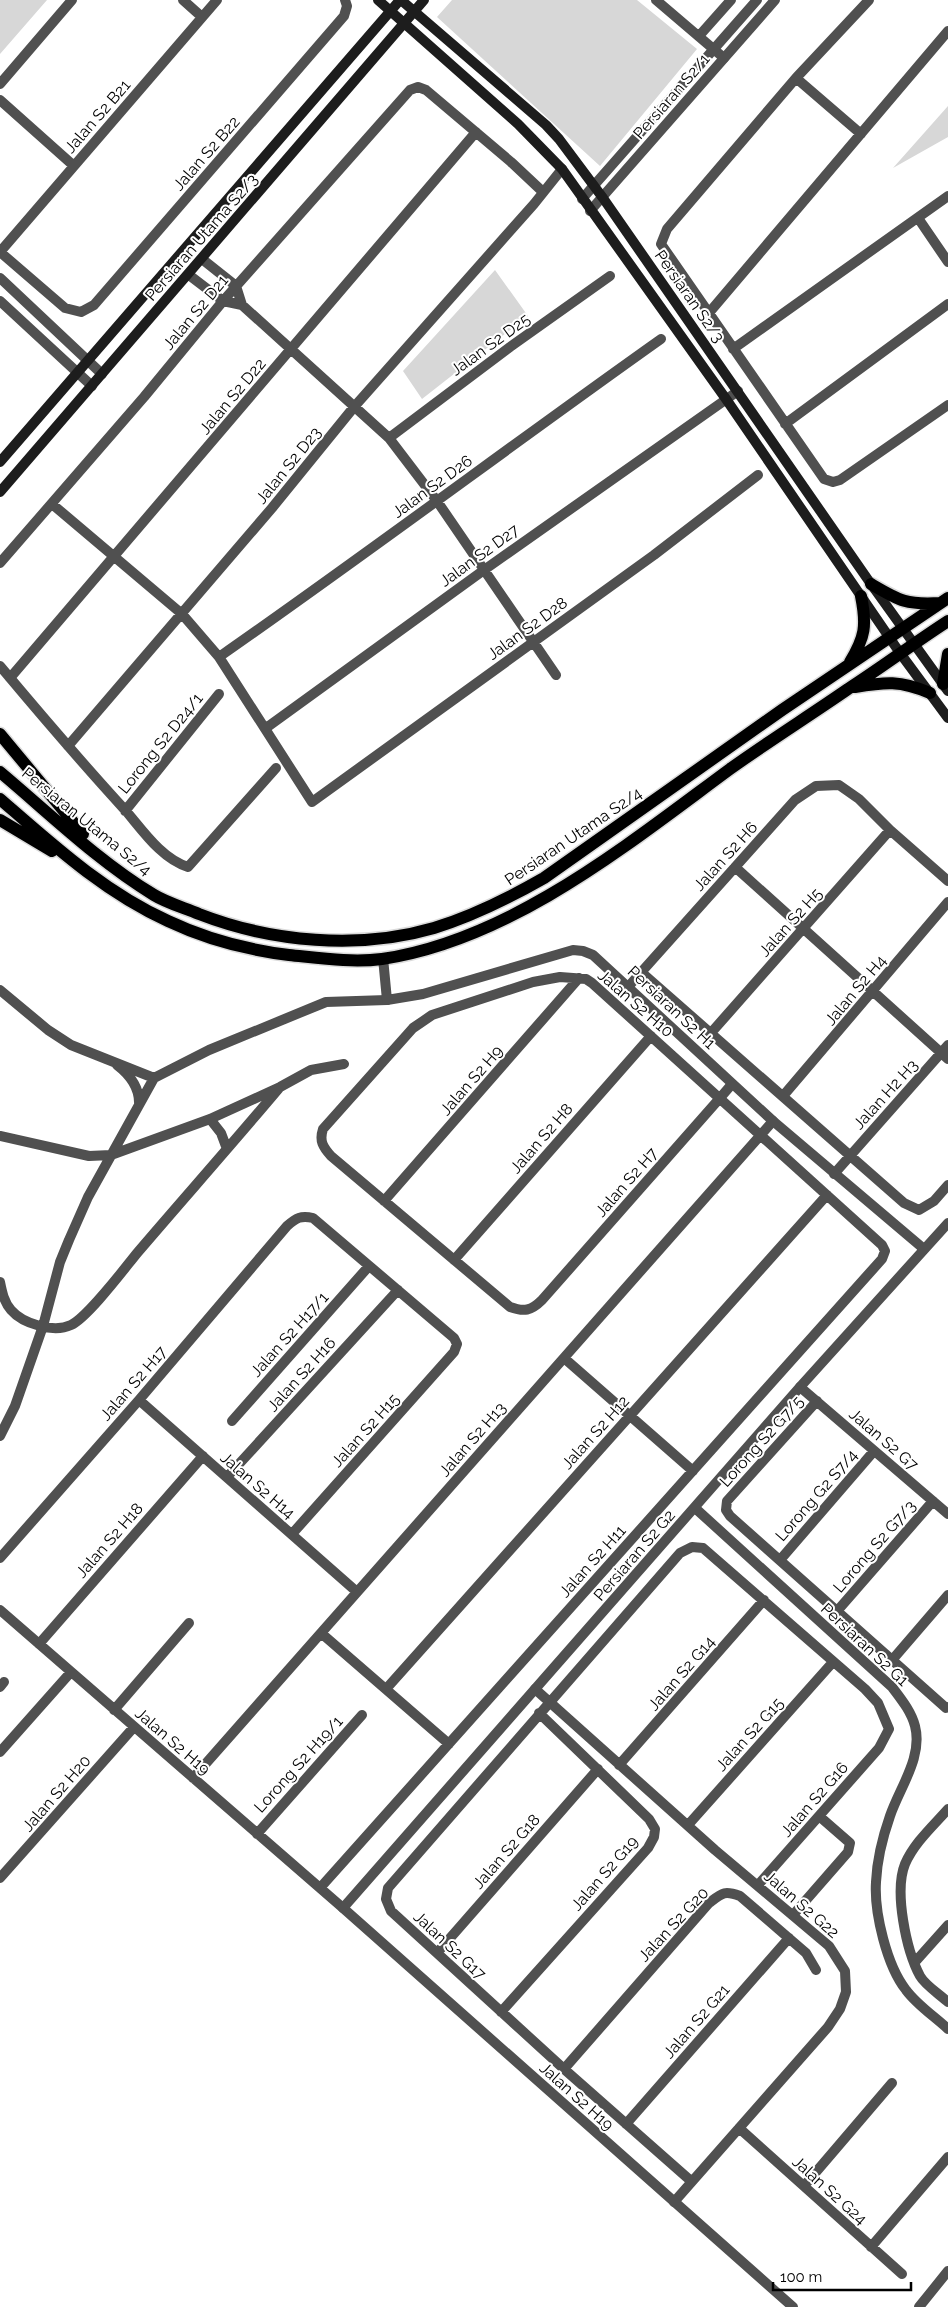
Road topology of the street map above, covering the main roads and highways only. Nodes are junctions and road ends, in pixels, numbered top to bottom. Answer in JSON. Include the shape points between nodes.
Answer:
{"nodes":[{"id":1,"x":377,"y":0,"type":"edge"},
{"id":2,"x":401,"y":0,"type":"edge"},
{"id":3,"x":424,"y":0,"type":"edge"},
{"id":4,"x":414,"y":11,"type":"junction"},
{"id":5,"x":390,"y":12,"type":"junction"},
{"id":6,"x":404,"y":24,"type":"junction"},
{"id":7,"x":377,"y":28,"type":"junction"},
{"id":8,"x":0,"y":462,"type":"edge"},
{"id":9,"x":0,"y":492,"type":"edge"},
{"id":10,"x":871,"y":584,"type":"junction"},
{"id":11,"x":861,"y":596,"type":"junction"},
{"id":12,"x":944,"y":601,"type":"edge"},
{"id":13,"x":948,"y":621,"type":"edge"},
{"id":14,"x":903,"y":628,"type":"junction"},
{"id":15,"x":890,"y":638,"type":"junction"},
{"id":16,"x":914,"y":643,"type":"junction"},
{"id":17,"x":900,"y":653,"type":"junction"},
{"id":18,"x":948,"y":654,"type":"edge"},
{"id":19,"x":848,"y":667,"type":"junction"},
{"id":20,"x":946,"y":687,"type":"edge"},
{"id":21,"x":850,"y":688,"type":"junction"},
{"id":22,"x":930,"y":693,"type":"junction"},
{"id":23,"x":948,"y":718,"type":"edge"},
{"id":24,"x":0,"y":734,"type":"edge"},
{"id":25,"x":0,"y":772,"type":"edge"},
{"id":26,"x":0,"y":799,"type":"edge"},
{"id":27,"x":0,"y":820,"type":"edge"},
{"id":28,"x":107,"y":862,"type":"junction"},
{"id":29,"x":82,"y":869,"type":"junction"}],
"edges":[{"from":1,"to":5,"type":"main road"},
{"from":1,"to":7,"type":"main road"},
{"from":2,"to":4,"type":"main road","name":"Persiaran S2/3"},
{"from":2,"to":5,"type":"main road","name":"Persiaran Utama S2/3"},
{"from":3,"to":4,"type":"main road","name":"Persiaran Utama S2/3"},
{"from":4,"to":6,"type":"main road","name":"Persiaran Utama S2/3"},
{"from":4,"to":10,"type":"main road","name":"Persiaran S2/3","via":[[559,139]]},
{"from":5,"to":6,"type":"main road"},
{"from":5,"to":7,"type":"main road","name":"Persiaran Utama S2/3"},
{"from":6,"to":9,"type":"main road","name":"Persiaran Utama S2/3"},
{"from":6,"to":11,"type":"main road","via":[[523,129],[562,168]]},
{"from":7,"to":8,"type":"main road","name":"Persiaran Utama S2/3"},
{"from":10,"to":12,"type":"main road","via":[[898,600],[914,604]]},
{"from":10,"to":14,"type":"main road","name":"Persiaran S2/3"},
{"from":11,"to":15,"type":"main road"},
{"from":11,"to":19,"type":"main road","via":[[865,630]]},
{"from":12,"to":14,"type":"main road","name":"Persiaran Utama S2/4"},
{"from":13,"to":16,"type":"main road"},
{"from":14,"to":15,"type":"main road","name":"Persiaran Utama S2/4"},
{"from":14,"to":16,"type":"main road","name":"Persiaran S2/3"},
{"from":15,"to":17,"type":"main road"},
{"from":15,"to":19,"type":"main road","name":"Persiaran Utama S2/4"},
{"from":16,"to":17,"type":"main road"},
{"from":16,"to":20,"type":"main road","name":"Persiaran S2/3"},
{"from":17,"to":21,"type":"main road"},
{"from":17,"to":22,"type":"main road"},
{"from":18,"to":20,"type":"main road"},
{"from":19,"to":28,"type":"main road","name":"Persiaran Utama S2/4","via":[[544,878],[495,904],[433,928],[391,937],[346,941],[256,932],[218,921],[156,896]]},
{"from":21,"to":22,"type":"main road","via":[[895,682],[910,684]]},
{"from":21,"to":29,"type":"main road","via":[[764,745],[611,855],[512,916],[461,940],[383,958],[309,957],[254,949],[187,930],[138,906]]},
{"from":22,"to":23,"type":"main road"},
{"from":24,"to":28,"type":"main road"},
{"from":25,"to":28,"type":"main road","name":"Persiaran Utama S2/4"},
{"from":26,"to":29,"type":"main road"},
{"from":27,"to":29,"type":"main road"}]}
